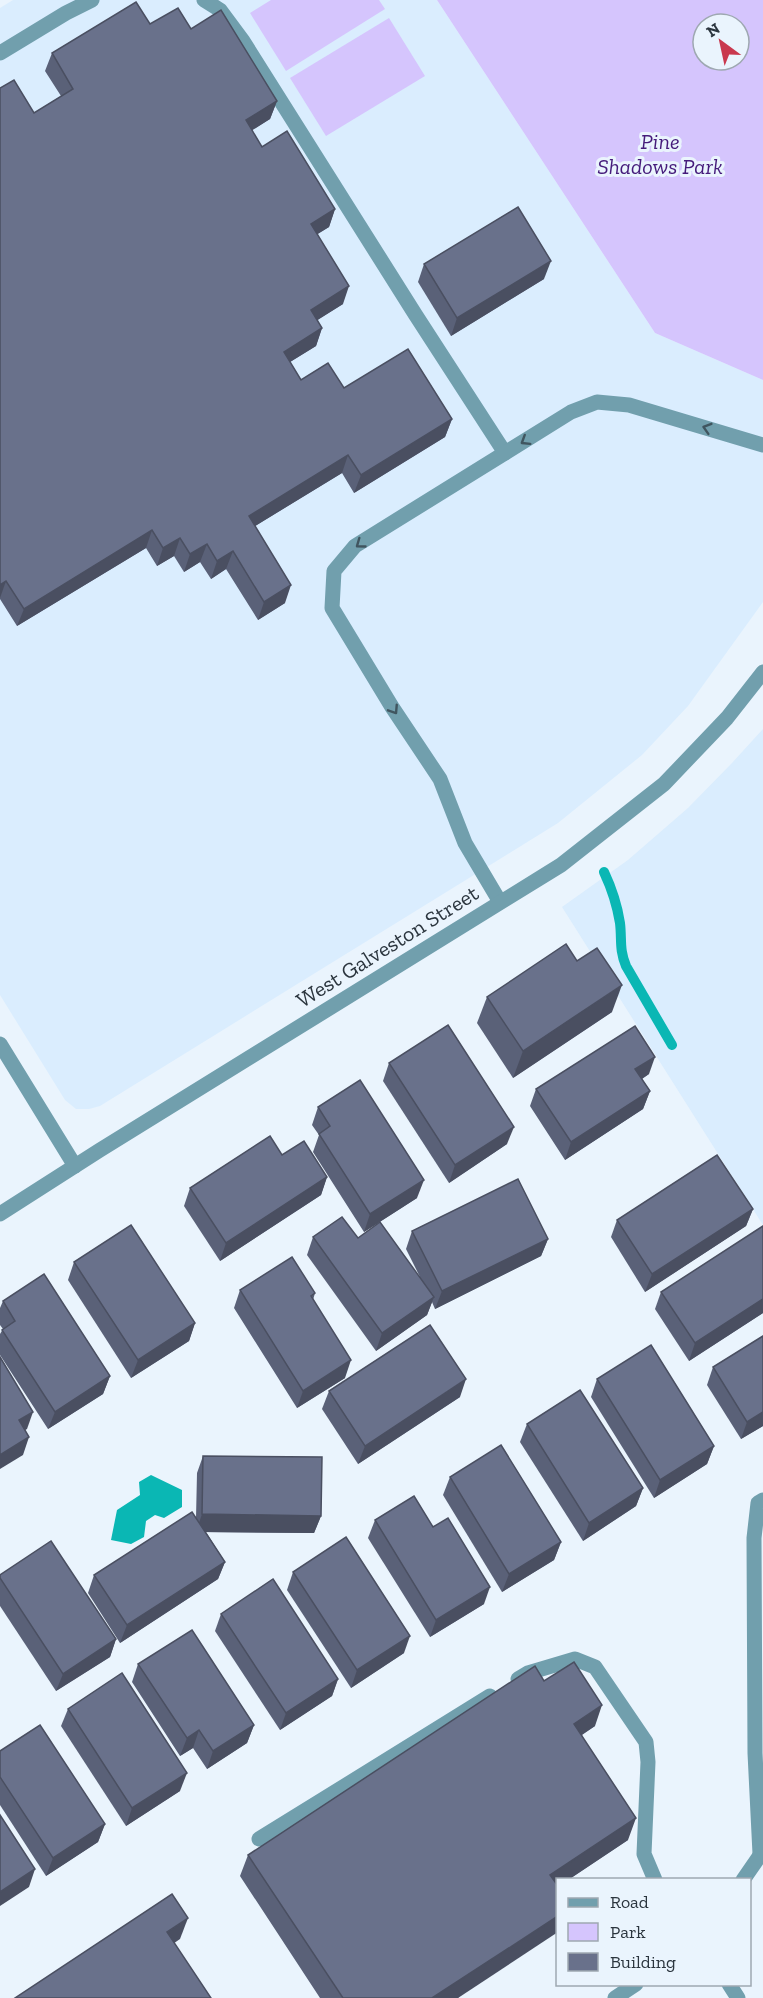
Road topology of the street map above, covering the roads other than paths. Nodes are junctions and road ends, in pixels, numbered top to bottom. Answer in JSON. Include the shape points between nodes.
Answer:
{"nodes":[{"id":1,"x":92,"y":0,"type":"edge"},
{"id":2,"x":204,"y":0,"type":"edge"},
{"id":3,"x":0,"y":54,"type":"edge"},
{"id":4,"x":763,"y":445,"type":"edge"},
{"id":5,"x":505,"y":453,"type":"junction"},
{"id":6,"x":763,"y":672,"type":"edge"},
{"id":7,"x":501,"y":902,"type":"junction"},
{"id":8,"x":0,"y":1044,"type":"edge"},
{"id":9,"x":75,"y":1166,"type":"junction"},
{"id":10,"x":0,"y":1214,"type":"edge"},
{"id":11,"x":763,"y":1500,"type":"edge"},
{"id":12,"x":259,"y":1839,"type":"dead end"},
{"id":13,"x":762,"y":1852,"type":"edge"},
{"id":14,"x":654,"y":1878,"type":"edge"},
{"id":15,"x":743,"y":1878,"type":"edge"},
{"id":16,"x":633,"y":1986,"type":"edge"},
{"id":17,"x":615,"y":1998,"type":"edge"}],
"edges":[{"from":1,"to":3,"type":"street"},
{"from":2,"to":5,"type":"street","via":[[220,9],[243,41]]},
{"from":4,"to":5,"type":"street","one_way":true,"via":[[629,405],[597,402],[571,412]]},
{"from":5,"to":7,"type":"street","one_way":true,"via":[[355,546],[334,571],[332,608],[440,779],[465,843]]},
{"from":6,"to":7,"type":"street","name":"West Galveston Street","via":[[727,718],[664,784],[561,865]]},
{"from":7,"to":9,"type":"street","name":"West Galveston Street"},
{"from":8,"to":9,"type":"street"},
{"from":9,"to":10,"type":"street","name":"West Galveston Street"},
{"from":11,"to":13,"type":"street","via":[[758,1503],[754,1538],[755,1753]]},
{"from":12,"to":14,"type":"street","via":[[528,1673],[575,1659],[595,1667],[646,1742],[644,1854]]},
{"from":13,"to":15,"type":"street"},
{"from":16,"to":17,"type":"street"}]}
